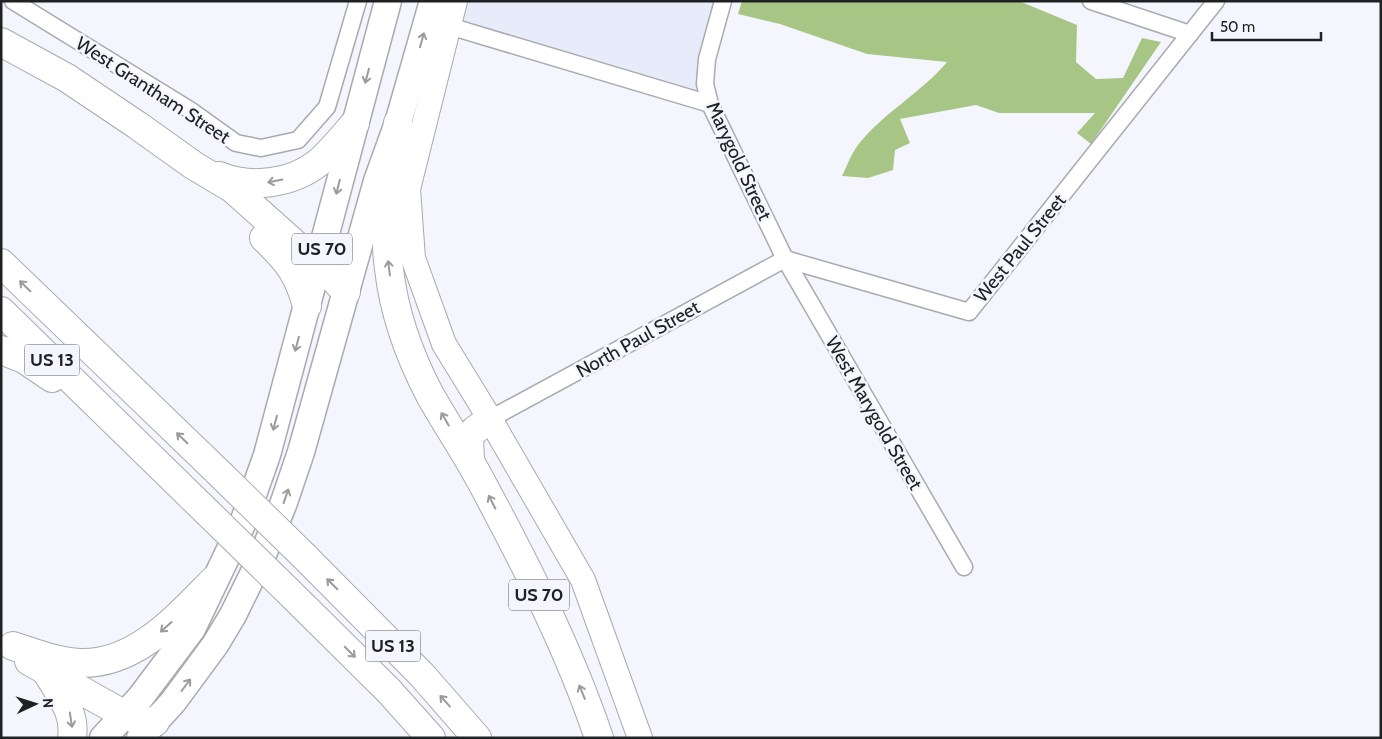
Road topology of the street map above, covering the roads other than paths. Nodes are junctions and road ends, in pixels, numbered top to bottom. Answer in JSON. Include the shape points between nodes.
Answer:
{"nodes":[{"id":1,"x":13,"y":1,"type":"edge"},
{"id":2,"x":358,"y":1,"type":"edge"},
{"id":3,"x":388,"y":1,"type":"edge"},
{"id":4,"x":433,"y":1,"type":"edge"},
{"id":5,"x":456,"y":1,"type":"edge"},
{"id":6,"x":723,"y":1,"type":"edge"},
{"id":7,"x":1216,"y":1,"type":"edge"},
{"id":8,"x":1093,"y":2,"type":"edge"},
{"id":9,"x":449,"y":26,"type":"junction"},
{"id":10,"x":1190,"y":34,"type":"junction"},
{"id":11,"x":1,"y":42,"type":"edge"},
{"id":12,"x":710,"y":104,"type":"junction"},
{"id":13,"x":354,"y":123,"type":"junction"},
{"id":14,"x":398,"y":123,"type":"junction"},
{"id":15,"x":193,"y":165,"type":"junction"},
{"id":16,"x":785,"y":259,"type":"junction"},
{"id":17,"x":1,"y":263,"type":"edge"},
{"id":18,"x":318,"y":265,"type":"junction"},
{"id":19,"x":346,"y":292,"type":"junction"},
{"id":20,"x":307,"y":306,"type":"junction"},
{"id":21,"x":1,"y":311,"type":"edge"},
{"id":22,"x":1,"y":350,"type":"edge"},
{"id":23,"x":102,"y":409,"type":"junction"},
{"id":24,"x":490,"y":419,"type":"junction"},
{"id":25,"x":470,"y":461,"type":"junction"},
{"id":26,"x":964,"y":567,"type":"dead end"},
{"id":27,"x":214,"y":580,"type":"junction"},
{"id":28,"x":7,"y":642,"type":"edge"},
{"id":29,"x":47,"y":672,"type":"junction"},
{"id":30,"x":126,"y":715,"type":"junction"},
{"id":31,"x":147,"y":730,"type":"edge"},
{"id":32,"x":72,"y":738,"type":"edge"},
{"id":33,"x":103,"y":738,"type":"edge"},
{"id":34,"x":431,"y":738,"type":"edge"},
{"id":35,"x":477,"y":738,"type":"edge"},
{"id":36,"x":599,"y":738,"type":"edge"},
{"id":37,"x":640,"y":738,"type":"edge"}],
"edges":[{"from":1,"to":2,"type":"street","name":"West Grantham Street","via":[[190,110],[236,143],[261,148],[298,140],[327,107]]},
{"from":3,"to":13,"type":"main road","number":"US 70","one_way":true},
{"from":14,"to":4,"type":"main road","one_way":true},
{"from":5,"to":9,"type":"street"},
{"from":6,"to":12,"type":"street","name":"Marygold Street","via":[[707,59],[706,84]]},
{"from":7,"to":10,"type":"street"},
{"from":8,"to":10,"type":"street"},
{"from":9,"to":12,"type":"street"},
{"from":9,"to":24,"type":"street","via":[[408,189],[413,258],[444,344]]},
{"from":10,"to":16,"type":"street","name":"West Paul Street","via":[[969,312]]},
{"from":11,"to":15,"type":"highway","via":[[67,78]]},
{"from":12,"to":16,"type":"street","name":"Marygold Street"},
{"from":13,"to":15,"type":"highway","one_way":true,"via":[[317,163],[286,179],[246,183],[226,179]]},
{"from":13,"to":18,"type":"main road","number":"US 70","one_way":true},
{"from":14,"to":19,"type":"main road"},
{"from":25,"to":14,"type":"highway","one_way":true,"via":[[420,373],[396,305],[389,271],[386,201]]},
{"from":15,"to":18,"type":"highway","via":[[233,189]]},
{"from":15,"to":20,"type":"highway","via":[[213,191],[285,260],[301,284]]},
{"from":16,"to":24,"type":"street","name":"North Paul Street"},
{"from":16,"to":26,"type":"street","name":"West Marygold Street"},
{"from":35,"to":17,"type":"highway","number":"US 13","one_way":true,"bridge":true,"via":[[422,675],[305,557]]},
{"from":18,"to":19,"type":"highway"},
{"from":18,"to":20,"type":"main road","number":"US 70"},
{"from":31,"to":19,"type":"main road","one_way":true,"via":[[173,702],[215,645],[264,552],[301,452]]},
{"from":20,"to":27,"type":"main road","number":"US 70","one_way":true,"via":[[267,454],[240,527]]},
{"from":21,"to":23,"type":"highway","number":"US 13"},
{"from":22,"to":23,"type":"highway","via":[[24,359]]},
{"from":23,"to":34,"type":"highway","number":"US 13","one_way":true,"bridge":true,"via":[[389,691]]},
{"from":24,"to":25,"type":"highway","via":[[469,437]]},
{"from":24,"to":37,"type":"street","via":[[583,580]]},
{"from":36,"to":25,"type":"highway","number":"US 70","one_way":true,"via":[[564,647]]},
{"from":27,"to":28,"type":"highway","one_way":true,"via":[[158,634],[119,656],[81,663],[62,661]]},
{"from":27,"to":30,"type":"main road","via":[[192,629]]},
{"from":28,"to":29,"type":"highway"},
{"from":29,"to":30,"type":"highway"},
{"from":29,"to":32,"type":"highway","one_way":true,"via":[[71,713]]},
{"from":30,"to":31,"type":"highway","via":[[142,721]]},
{"from":30,"to":33,"type":"main road"}]}
